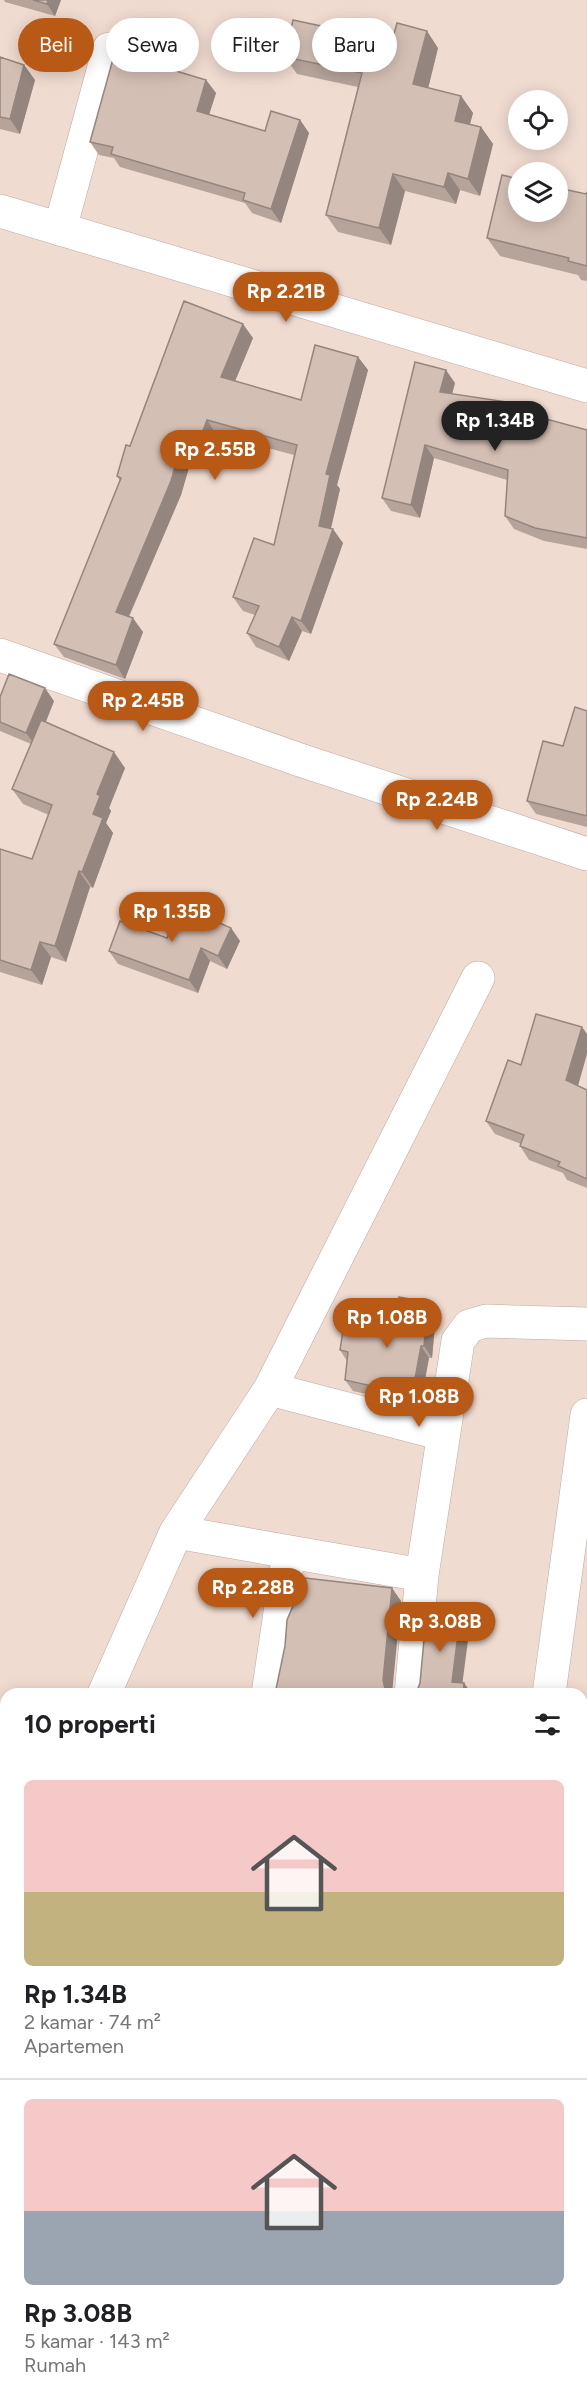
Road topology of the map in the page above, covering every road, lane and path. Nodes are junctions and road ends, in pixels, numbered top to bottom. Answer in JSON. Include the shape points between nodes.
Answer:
{"nodes":[{"id":1,"x":106,"y":60,"type":"edge"},
{"id":2,"x":0,"y":211,"type":"edge"},
{"id":3,"x":60,"y":229,"type":"junction"},
{"id":4,"x":587,"y":386,"type":"edge"},
{"id":5,"x":0,"y":655,"type":"edge"},
{"id":6,"x":587,"y":854,"type":"edge"},
{"id":7,"x":478,"y":978,"type":"dead end"},
{"id":8,"x":587,"y":1324,"type":"edge"},
{"id":9,"x":270,"y":1389,"type":"junction"},
{"id":10,"x":587,"y":1415,"type":"edge"},
{"id":11,"x":443,"y":1434,"type":"junction"},
{"id":12,"x":176,"y":1532,"type":"junction"},
{"id":13,"x":289,"y":1552,"type":"junction"},
{"id":14,"x":422,"y":1575,"type":"junction"},
{"id":15,"x":107,"y":1688,"type":"edge"},
{"id":16,"x":269,"y":1688,"type":"edge"},
{"id":17,"x":412,"y":1688,"type":"edge"},
{"id":18,"x":550,"y":1688,"type":"edge"}],
"edges":[{"from":1,"to":3,"type":"street"},
{"from":2,"to":3,"type":"street"},
{"from":3,"to":4,"type":"street"},
{"from":5,"to":6,"type":"street","via":[[303,761]]},
{"from":7,"to":9,"type":"street"},
{"from":8,"to":11,"type":"street","via":[[486,1322],[469,1326],[458,1341]]},
{"from":9,"to":11,"type":"street"},
{"from":9,"to":12,"type":"street"},
{"from":10,"to":18,"type":"street"},
{"from":11,"to":14,"type":"street"},
{"from":12,"to":13,"type":"street"},
{"from":12,"to":15,"type":"street"},
{"from":13,"to":14,"type":"street"},
{"from":13,"to":16,"type":"street"},
{"from":14,"to":17,"type":"street"}]}
